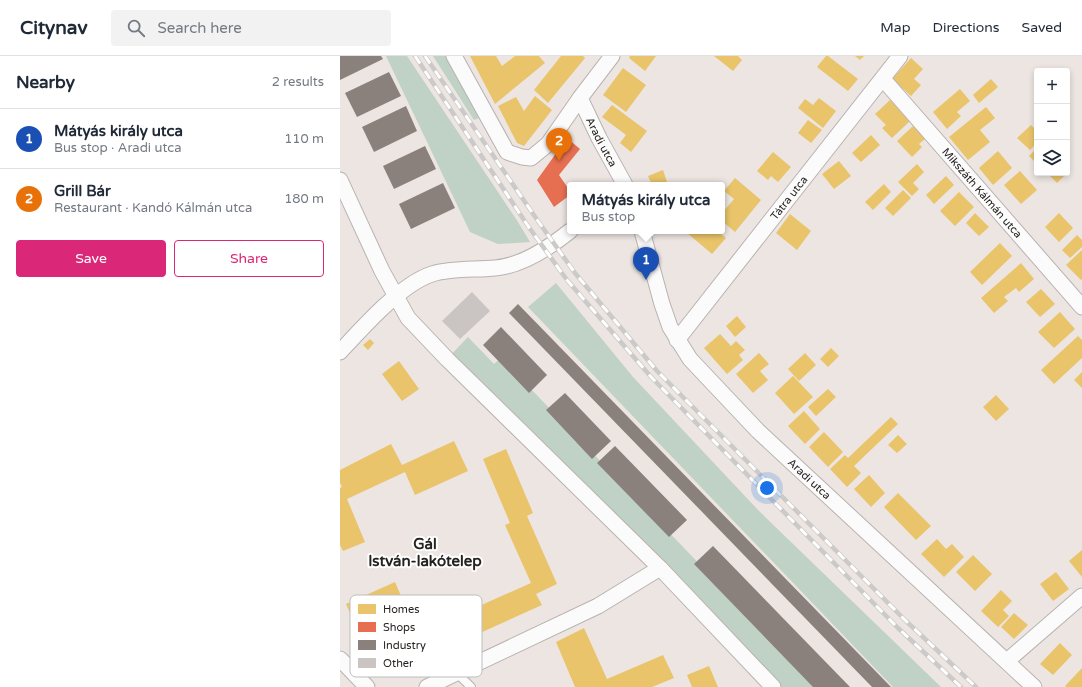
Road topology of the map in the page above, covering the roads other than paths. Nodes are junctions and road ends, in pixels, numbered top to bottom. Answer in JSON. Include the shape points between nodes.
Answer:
{"nodes":[{"id":1,"x":454,"y":56,"type":"edge"},
{"id":2,"x":612,"y":56,"type":"edge"},
{"id":3,"x":900,"y":56,"type":"edge"},
{"id":4,"x":883,"y":79,"type":"junction"},
{"id":5,"x":580,"y":98,"type":"junction"},
{"id":6,"x":340,"y":180,"type":"edge"},
{"id":7,"x":623,"y":182,"type":"edge"},
{"id":8,"x":567,"y":233,"type":"edge"},
{"id":9,"x":643,"y":234,"type":"edge"},
{"id":10,"x":395,"y":296,"type":"junction"},
{"id":11,"x":1082,"y":307,"type":"edge"},
{"id":12,"x":677,"y":340,"type":"junction"},
{"id":13,"x":340,"y":352,"type":"edge"},
{"id":14,"x":660,"y":568,"type":"junction"},
{"id":15,"x":1082,"y":596,"type":"edge"},
{"id":16,"x":340,"y":659,"type":"edge"},
{"id":17,"x":482,"y":661,"type":"edge"},
{"id":18,"x":1007,"y":661,"type":"junction"},
{"id":19,"x":350,"y":669,"type":"edge"},
{"id":20,"x":357,"y":677,"type":"edge"},
{"id":21,"x":448,"y":677,"type":"edge"},
{"id":22,"x":461,"y":677,"type":"edge"},
{"id":23,"x":367,"y":687,"type":"edge"},
{"id":24,"x":427,"y":687,"type":"edge"},
{"id":25,"x":471,"y":687,"type":"edge"},
{"id":26,"x":773,"y":687,"type":"edge"},
{"id":27,"x":1034,"y":687,"type":"edge"}],
"edges":[{"from":1,"to":5,"type":"street","via":[[507,152],[522,157],[531,158],[548,144]]},
{"from":2,"to":5,"type":"street"},
{"from":3,"to":4,"type":"street","name":"Tátra utca"},
{"from":4,"to":11,"type":"street","name":"Mikszáth Kálmán utca"},
{"from":4,"to":12,"type":"street","name":"Tátra utca"},
{"from":5,"to":7,"type":"street","name":"Aradi utca"},
{"from":6,"to":10,"type":"street"},
{"from":8,"to":10,"type":"street","via":[[525,260],[496,268],[446,270],[430,275]]},
{"from":9,"to":12,"type":"street","name":"Aradi utca","via":[[662,304]]},
{"from":10,"to":13,"type":"street"},
{"from":10,"to":14,"type":"street","via":[[408,318],[447,359]]},
{"from":12,"to":18,"type":"street","name":"Aradi utca","via":[[690,359],[758,431]]},
{"from":14,"to":17,"type":"street","via":[[598,606]]},
{"from":14,"to":26,"type":"street"},
{"from":15,"to":18,"type":"street"},
{"from":16,"to":19,"type":"street"},
{"from":18,"to":27,"type":"street","name":"Aradi utca"},
{"from":20,"to":23,"type":"street"},
{"from":21,"to":24,"type":"street"},
{"from":22,"to":25,"type":"lane"}]}
